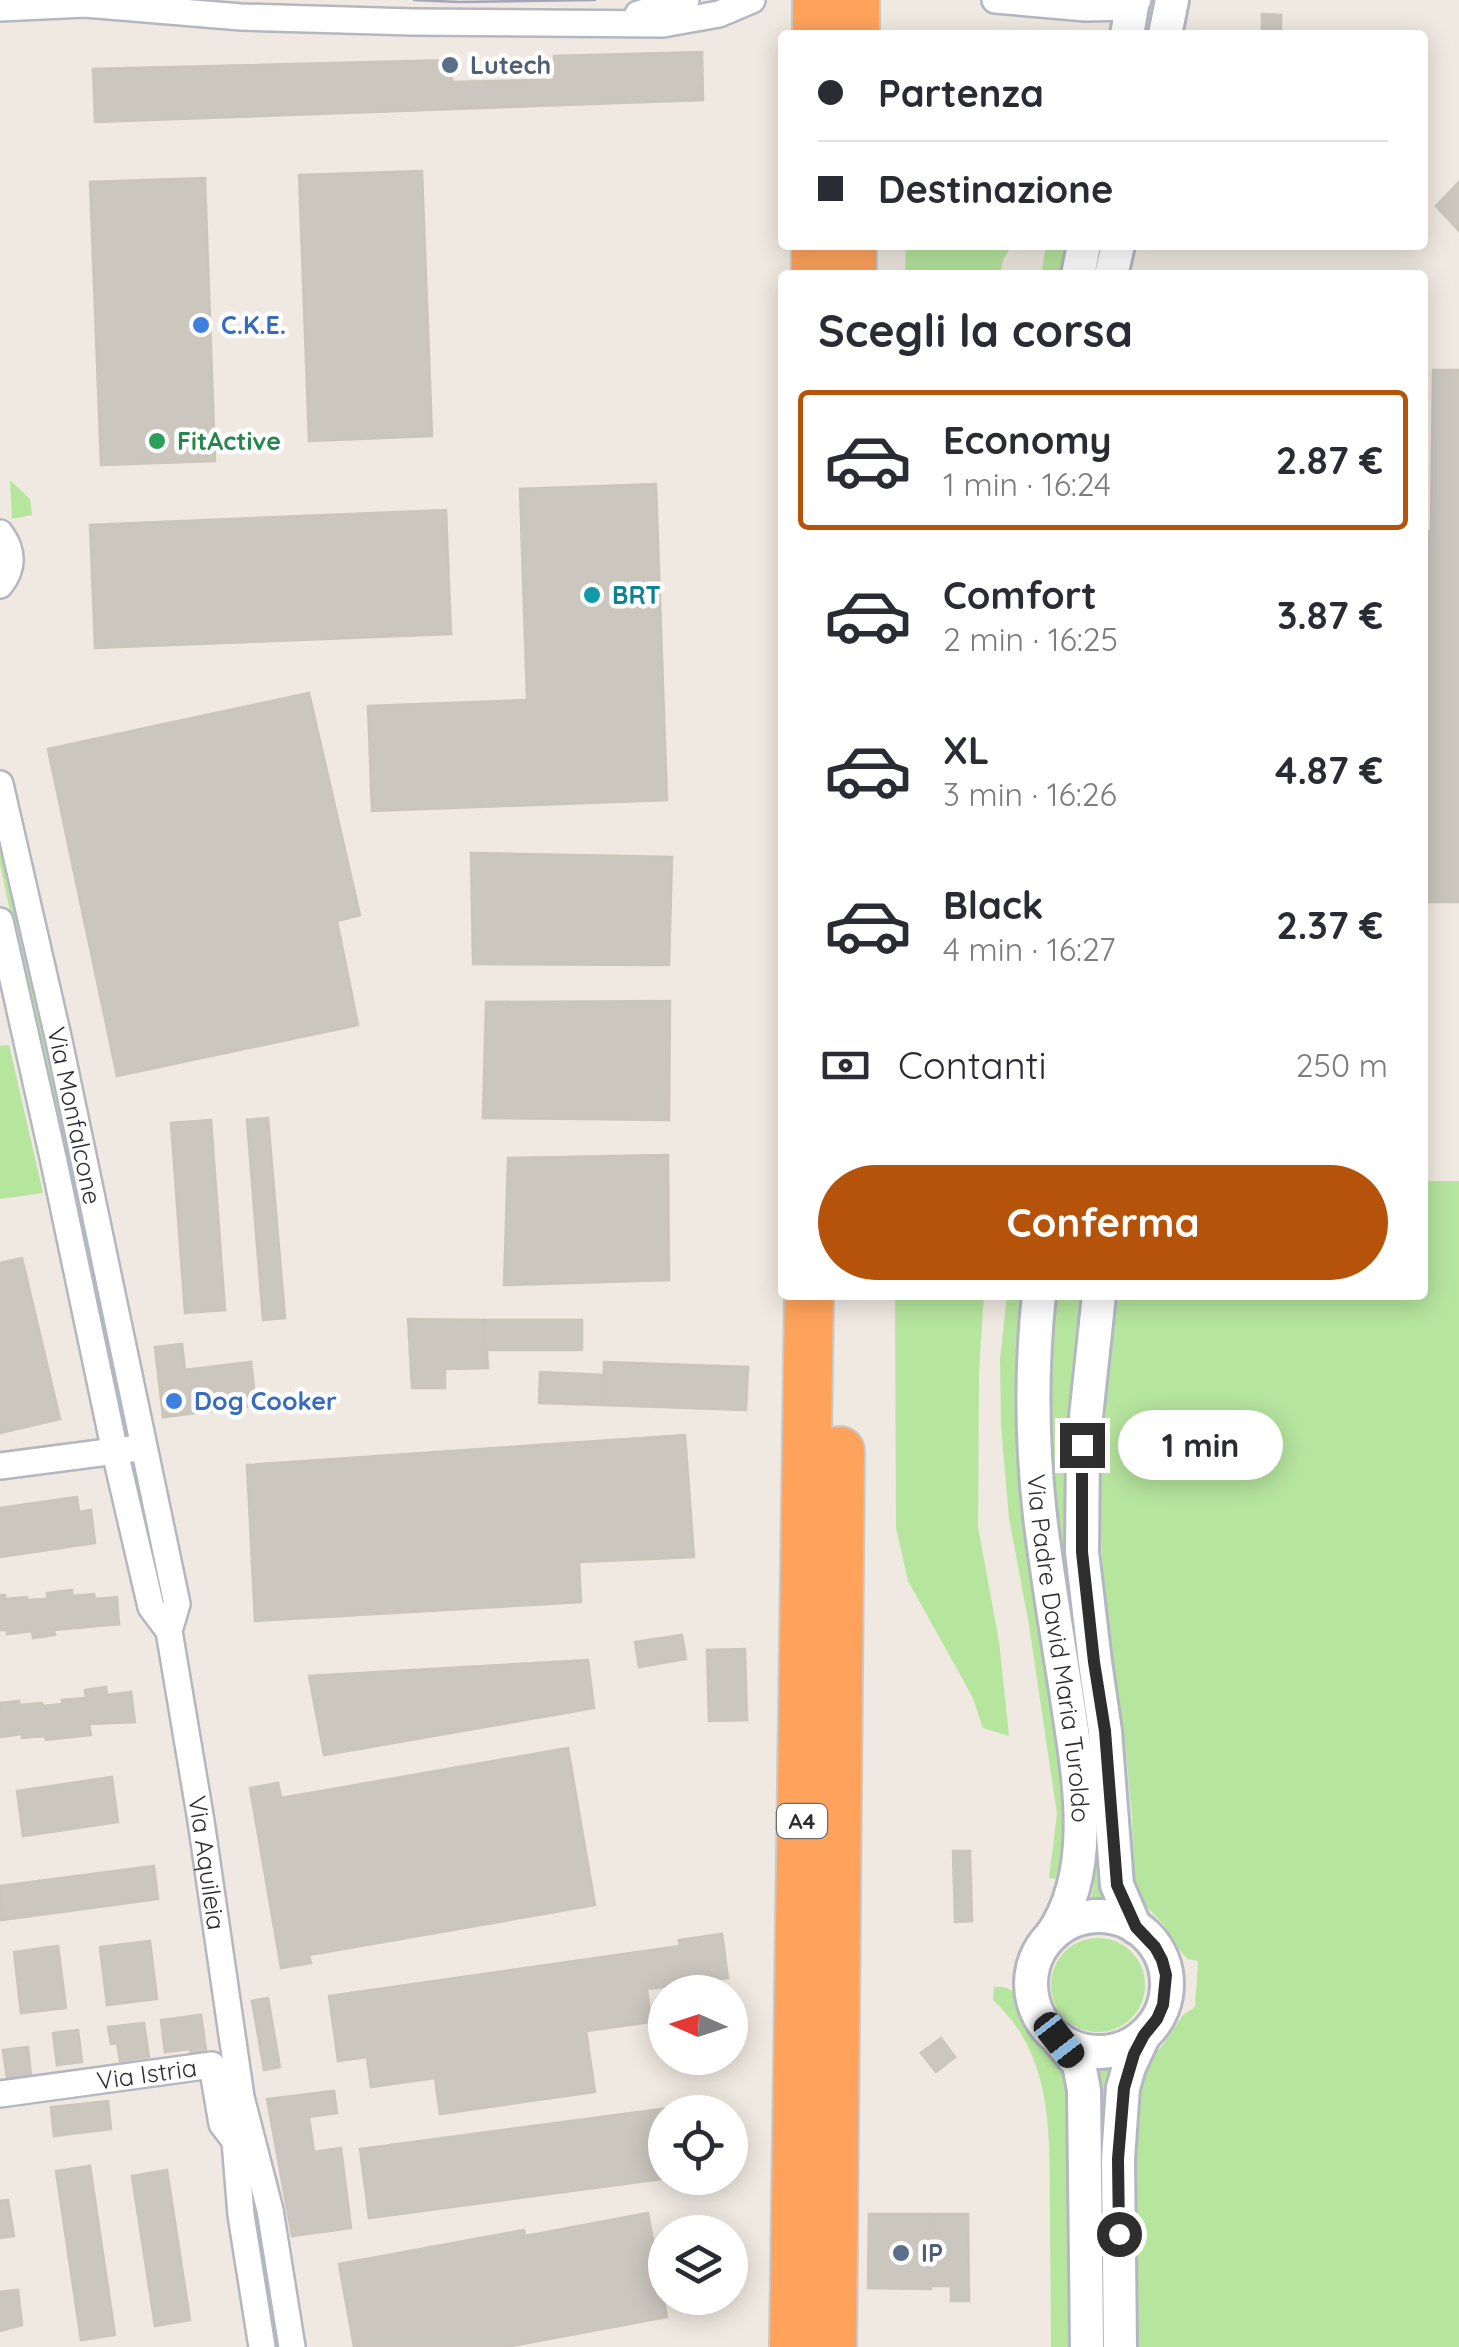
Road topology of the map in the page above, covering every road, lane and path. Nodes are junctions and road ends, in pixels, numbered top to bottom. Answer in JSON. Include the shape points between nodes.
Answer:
{"nodes":[{"id":1,"x":686,"y":0,"type":"edge"},
{"id":2,"x":752,"y":0,"type":"edge"},
{"id":3,"x":995,"y":0,"type":"edge"},
{"id":4,"x":1172,"y":0,"type":"edge"},
{"id":5,"x":73,"y":5,"type":"junction"},
{"id":6,"x":0,"y":8,"type":"edge"},
{"id":7,"x":1132,"y":11,"type":"edge"},
{"id":8,"x":0,"y":24,"type":"edge"},
{"id":9,"x":552,"y":24,"type":"junction"},
{"id":10,"x":1166,"y":30,"type":"edge"},
{"id":11,"x":0,"y":533,"type":"edge"},
{"id":12,"x":0,"y":585,"type":"edge"},
{"id":13,"x":0,"y":784,"type":"edge"},
{"id":14,"x":0,"y":920,"type":"edge"},
{"id":15,"x":809,"y":1300,"type":"edge"},
{"id":16,"x":841,"y":1300,"type":"edge"},
{"id":17,"x":1038,"y":1300,"type":"edge"},
{"id":18,"x":1098,"y":1300,"type":"edge"},
{"id":19,"x":146,"y":1447,"type":"junction"},
{"id":20,"x":114,"y":1452,"type":"junction"},
{"id":21,"x":0,"y":1466,"type":"edge"},
{"id":22,"x":169,"y":1630,"type":"junction"},
{"id":23,"x":1136,"y":1927,"type":"junction"},
{"id":24,"x":1051,"y":1936,"type":"junction"},
{"id":25,"x":1144,"y":2035,"type":"junction"},
{"id":26,"x":1059,"y":2040,"type":"junction"},
{"id":27,"x":0,"y":2094,"type":"edge"},
{"id":28,"x":241,"y":2098,"type":"junction"},
{"id":29,"x":236,"y":2141,"type":"junction"},
{"id":30,"x":262,"y":2347,"type":"edge"},
{"id":31,"x":292,"y":2347,"type":"edge"},
{"id":32,"x":794,"y":2347,"type":"edge"},
{"id":33,"x":832,"y":2347,"type":"edge"},
{"id":34,"x":1087,"y":2347,"type":"edge"},
{"id":35,"x":1120,"y":2347,"type":"edge"}],
"edges":[{"from":1,"to":9,"type":"street","via":[[637,15]]},
{"from":2,"to":9,"type":"street","via":[[720,14],[663,24]]},
{"from":3,"to":7,"type":"street"},
{"from":4,"to":10,"type":"street"},
{"from":5,"to":6,"type":"street"},
{"from":5,"to":8,"type":"street"},
{"from":5,"to":9,"type":"street","via":[[241,17]]},
{"from":11,"to":12,"type":"street","via":[[11,562]]},
{"from":13,"to":19,"type":"street","name":"Via Monfalcone"},
{"from":14,"to":20,"type":"street","name":"Via Monfalcone"},
{"from":15,"to":32,"type":"highway","number":"A4"},
{"from":16,"to":33,"type":"highway","number":"A4"},
{"from":17,"to":24,"type":"street","name":"Via Padre David Maria Turoldo","via":[[1040,1516],[1081,1808],[1074,1879]]},
{"from":18,"to":23,"type":"street","name":"Via Padre David Maria Turoldo","via":[[1082,1445],[1082,1552],[1117,1885]]},
{"from":19,"to":20,"type":"street"},
{"from":19,"to":22,"type":"street","name":"Via Aquileia","via":[[178,1604]]},
{"from":20,"to":21,"type":"street"},
{"from":20,"to":22,"type":"street","name":"Via Aquileia","via":[[151,1607]]},
{"from":22,"to":28,"type":"street","name":"Via Aquileia"},
{"from":23,"to":24,"type":"street","via":[[1085,1918]]},
{"from":23,"to":25,"type":"street","via":[[1155,1947],[1166,1975],[1163,2005]]},
{"from":24,"to":26,"type":"street","via":[[1037,1956],[1032,1993],[1040,2019]]},
{"from":25,"to":26,"type":"street","via":[[1109,2052]]},
{"from":25,"to":35,"type":"street","via":[[1129,2067],[1121,2115]]},
{"from":26,"to":34,"type":"street","via":[[1078,2064],[1084,2090]]},
{"from":27,"to":29,"type":"street","name":"Via Istria","via":[[212,2065],[222,2124]]},
{"from":28,"to":29,"type":"street","name":"Via Aquileia"},
{"from":28,"to":31,"type":"street","name":"Via Aquileia","via":[[270,2210]]},
{"from":29,"to":30,"type":"street","name":"Via Aquileia"}]}
